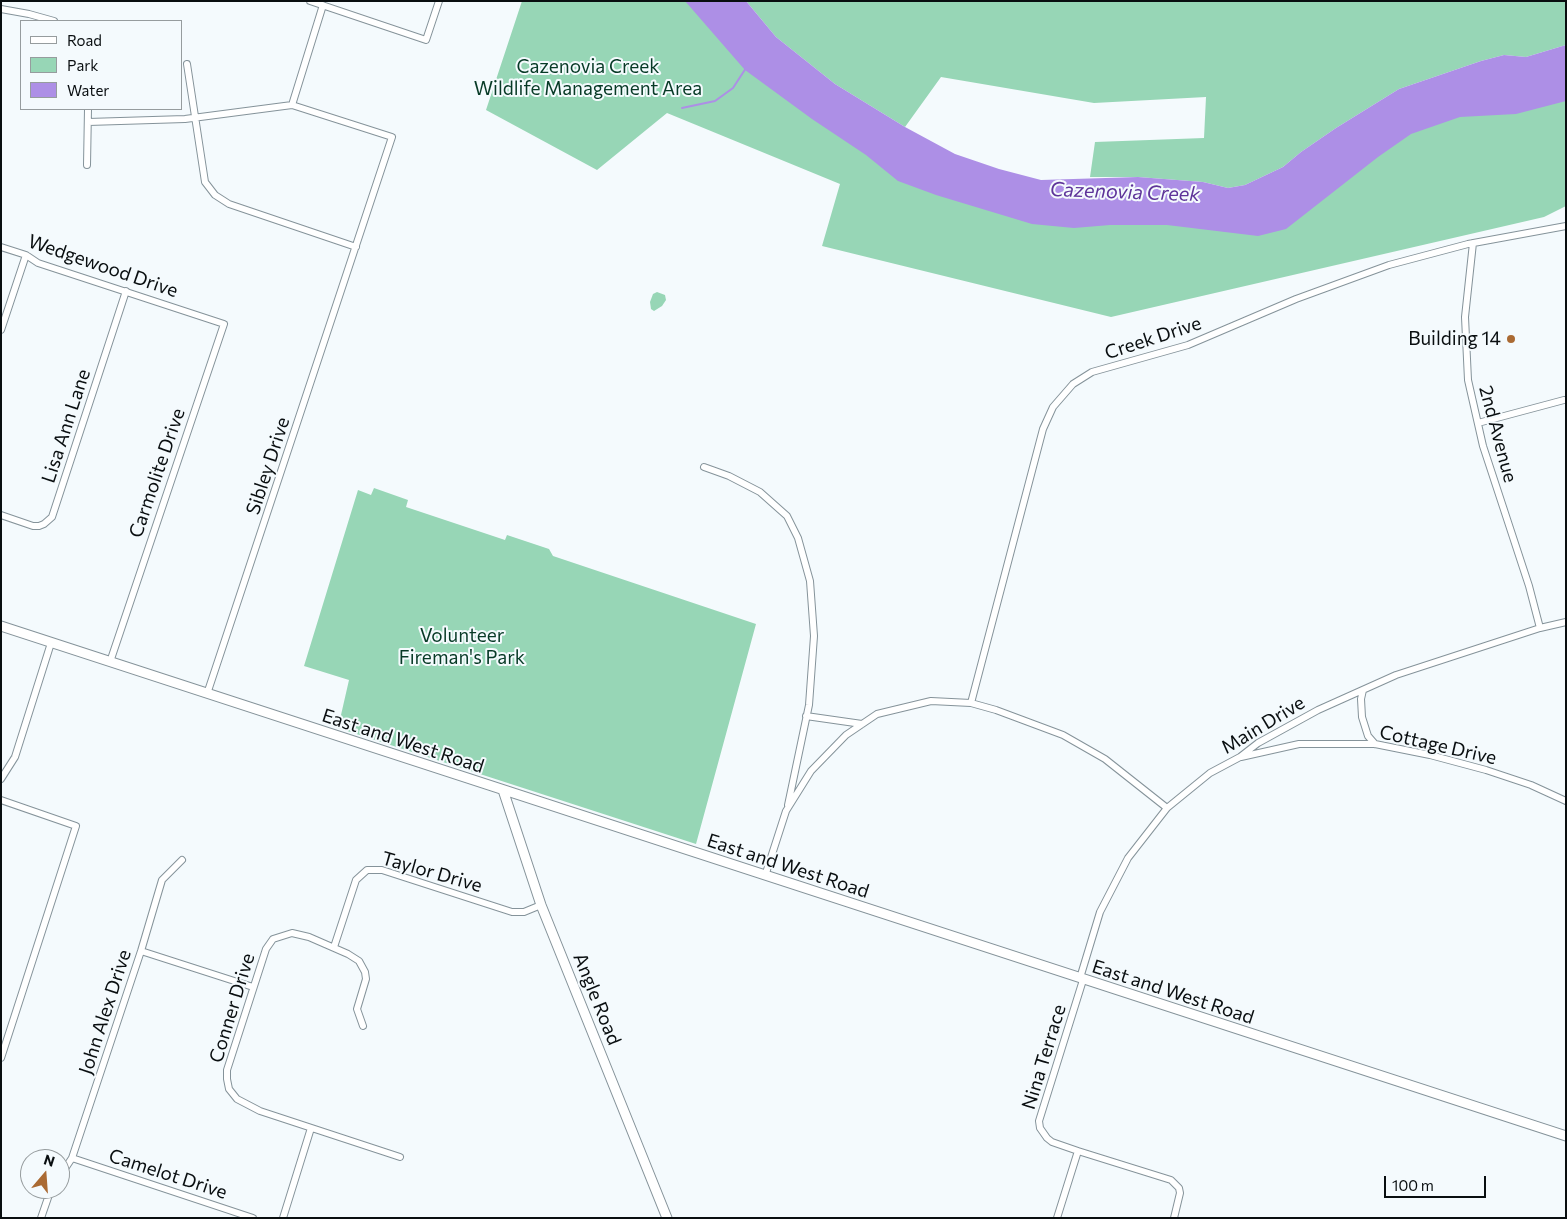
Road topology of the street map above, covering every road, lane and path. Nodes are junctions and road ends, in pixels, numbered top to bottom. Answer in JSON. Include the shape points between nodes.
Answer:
{"nodes":[{"id":1,"x":310,"y":1,"type":"edge"},
{"id":2,"x":439,"y":1,"type":"edge"},
{"id":3,"x":323,"y":5,"type":"junction"},
{"id":4,"x":1,"y":9,"type":"edge"},
{"id":5,"x":50,"y":20,"type":"edge"},
{"id":6,"x":187,"y":64,"type":"dead end"},
{"id":7,"x":292,"y":105,"type":"junction"},
{"id":8,"x":88,"y":110,"type":"edge"},
{"id":9,"x":195,"y":118,"type":"junction"},
{"id":10,"x":88,"y":122,"type":"junction"},
{"id":11,"x":87,"y":165,"type":"dead end"},
{"id":12,"x":1566,"y":226,"type":"edge"},
{"id":13,"x":1474,"y":243,"type":"junction"},
{"id":14,"x":1,"y":247,"type":"edge"},
{"id":15,"x":356,"y":247,"type":"junction"},
{"id":16,"x":26,"y":255,"type":"junction"},
{"id":17,"x":126,"y":291,"type":"junction"},
{"id":18,"x":194,"y":314,"type":"joint"},
{"id":19,"x":1,"y":330,"type":"edge"},
{"id":20,"x":1564,"y":400,"type":"dead end"},
{"id":21,"x":1478,"y":423,"type":"junction"},
{"id":22,"x":704,"y":467,"type":"dead end"},
{"id":23,"x":1,"y":515,"type":"edge"},
{"id":24,"x":1566,"y":622,"type":"edge"},
{"id":25,"x":1,"y":626,"type":"edge"},
{"id":26,"x":1540,"y":628,"type":"junction"},
{"id":27,"x":51,"y":643,"type":"junction"},
{"id":28,"x":110,"y":662,"type":"junction"},
{"id":29,"x":1363,"y":690,"type":"junction"},
{"id":30,"x":207,"y":694,"type":"junction"},
{"id":31,"x":971,"y":703,"type":"junction"},
{"id":32,"x":806,"y":716,"type":"junction"},
{"id":33,"x":862,"y":724,"type":"junction"},
{"id":34,"x":1375,"y":744,"type":"junction"},
{"id":35,"x":1240,"y":757,"type":"junction"},
{"id":36,"x":1,"y":779,"type":"edge"},
{"id":37,"x":503,"y":790,"type":"junction"},
{"id":38,"x":1,"y":800,"type":"edge"},
{"id":39,"x":1566,"y":801,"type":"edge"},
{"id":40,"x":1167,"y":808,"type":"junction"},
{"id":41,"x":786,"y":811,"type":"junction"},
{"id":42,"x":182,"y":860,"type":"dead end"},
{"id":43,"x":765,"y":876,"type":"junction"},
{"id":44,"x":542,"y":905,"type":"junction"},
{"id":45,"x":334,"y":947,"type":"junction"},
{"id":46,"x":141,"y":951,"type":"junction"},
{"id":47,"x":1082,"y":979,"type":"junction"},
{"id":48,"x":253,"y":987,"type":"junction"},
{"id":49,"x":363,"y":1026,"type":"dead end"},
{"id":50,"x":1,"y":1058,"type":"edge"},
{"id":51,"x":311,"y":1128,"type":"junction"},
{"id":52,"x":1566,"y":1136,"type":"edge"},
{"id":53,"x":1078,"y":1151,"type":"junction"},
{"id":54,"x":72,"y":1158,"type":"junction"},
{"id":55,"x":400,"y":1158,"type":"dead end"},
{"id":56,"x":70,"y":1161,"type":"edge"},
{"id":57,"x":48,"y":1199,"type":"edge"},
{"id":58,"x":41,"y":1218,"type":"edge"},
{"id":59,"x":253,"y":1218,"type":"edge"},
{"id":60,"x":283,"y":1218,"type":"edge"},
{"id":61,"x":667,"y":1218,"type":"edge"},
{"id":62,"x":1057,"y":1218,"type":"edge"},
{"id":63,"x":1174,"y":1218,"type":"edge"}],
"edges":[{"from":1,"to":3,"type":"street"},
{"from":2,"to":3,"type":"street","via":[[426,40]]},
{"from":3,"to":7,"type":"street"},
{"from":4,"to":5,"type":"street"},
{"from":6,"to":9,"type":"street"},
{"from":7,"to":9,"type":"street"},
{"from":7,"to":15,"type":"street","name":"Sibley Drive","via":[[392,138]]},
{"from":8,"to":10,"type":"street"},
{"from":9,"to":10,"type":"street"},
{"from":9,"to":15,"type":"street","via":[[205,182],[215,195],[229,204]]},
{"from":10,"to":11,"type":"street"},
{"from":12,"to":13,"type":"street","name":"Creek Drive"},
{"from":13,"to":21,"type":"street","name":"2nd Avenue","via":[[1465,318],[1468,380]]},
{"from":13,"to":31,"type":"street","name":"Creek Drive","via":[[1389,265],[1296,299],[1188,345],[1092,372],[1073,384],[1053,407],[1043,429]]},
{"from":14,"to":16,"type":"street","name":"Wedgewood Drive"},
{"from":15,"to":30,"type":"street","name":"Sibley Drive"},
{"from":16,"to":17,"type":"street","name":"Wedgewood Drive","via":[[38,263]]},
{"from":16,"to":19,"type":"street"},
{"from":17,"to":18,"type":"street","name":"Wedgewood Drive"},
{"from":17,"to":23,"type":"street","name":"Lisa Ann Lane","via":[[52,517],[44,524],[33,526]]},
{"from":18,"to":28,"type":"street","name":"Carmolite Drive","via":[[224,324]]},
{"from":20,"to":21,"type":"street"},
{"from":21,"to":26,"type":"street","name":"2nd Avenue"},
{"from":22,"to":32,"type":"street","via":[[760,492],[787,516],[798,538],[810,581],[814,636]]},
{"from":24,"to":26,"type":"street","name":"Main Drive"},
{"from":25,"to":27,"type":"street","name":"East and West Road"},
{"from":26,"to":29,"type":"street","name":"Main Drive","via":[[1396,675]]},
{"from":27,"to":28,"type":"street","name":"East and West Road"},
{"from":27,"to":36,"type":"street","via":[[15,757]]},
{"from":28,"to":30,"type":"street","name":"East and West Road"},
{"from":29,"to":34,"type":"street","via":[[1362,718],[1368,736]]},
{"from":29,"to":35,"type":"street","name":"Main Drive","via":[[1258,742]]},
{"from":30,"to":37,"type":"street","name":"East and West Road"},
{"from":31,"to":33,"type":"street","via":[[931,701],[877,714]]},
{"from":31,"to":40,"type":"street","via":[[1063,735],[1105,759]]},
{"from":32,"to":33,"type":"street"},
{"from":32,"to":41,"type":"street"},
{"from":33,"to":41,"type":"street","via":[[846,735],[811,771]]},
{"from":34,"to":35,"type":"street","name":"Cottage Drive","via":[[1299,744]]},
{"from":34,"to":39,"type":"street","name":"Cottage Drive","via":[[1486,770]]},
{"from":35,"to":40,"type":"street","name":"Main Drive","via":[[1210,773]]},
{"from":37,"to":43,"type":"street","name":"East and West Road"},
{"from":37,"to":44,"type":"street","name":"Angle Road"},
{"from":38,"to":50,"type":"street","via":[[76,826]]},
{"from":40,"to":47,"type":"street","name":"Main Drive","via":[[1128,858],[1100,912]]},
{"from":41,"to":43,"type":"street"},
{"from":42,"to":46,"type":"street","name":"John Alex Drive","via":[[162,880]]},
{"from":43,"to":47,"type":"street","name":"East and West Road"},
{"from":44,"to":45,"type":"street","name":"Taylor Drive","via":[[524,912],[512,912],[382,870],[366,870],[356,880]]},
{"from":44,"to":61,"type":"street","name":"Angle Road"},
{"from":45,"to":48,"type":"street","name":"Conner Drive","via":[[292,933],[273,939],[266,949]]},
{"from":45,"to":49,"type":"street","name":"Conner Drive","via":[[355,957],[363,966],[366,979],[357,1009]]},
{"from":46,"to":48,"type":"street"},
{"from":46,"to":54,"type":"street","name":"John Alex Drive"},
{"from":47,"to":52,"type":"street","name":"East and West Road"},
{"from":47,"to":53,"type":"street","name":"Nina Terrace","via":[[1039,1121],[1042,1134],[1052,1142]]},
{"from":48,"to":51,"type":"street","name":"Conner Drive","via":[[227,1070],[229,1089],[236,1098],[260,1111]]},
{"from":51,"to":55,"type":"street","name":"Conner Drive"},
{"from":51,"to":60,"type":"street"},
{"from":53,"to":62,"type":"street"},
{"from":53,"to":63,"type":"street","name":"Nina Terrace","via":[[1171,1180],[1180,1193]]},
{"from":54,"to":56,"type":"street","name":"John Alex Drive"},
{"from":54,"to":59,"type":"street","name":"Camelot Drive"},
{"from":57,"to":58,"type":"street"}]}
